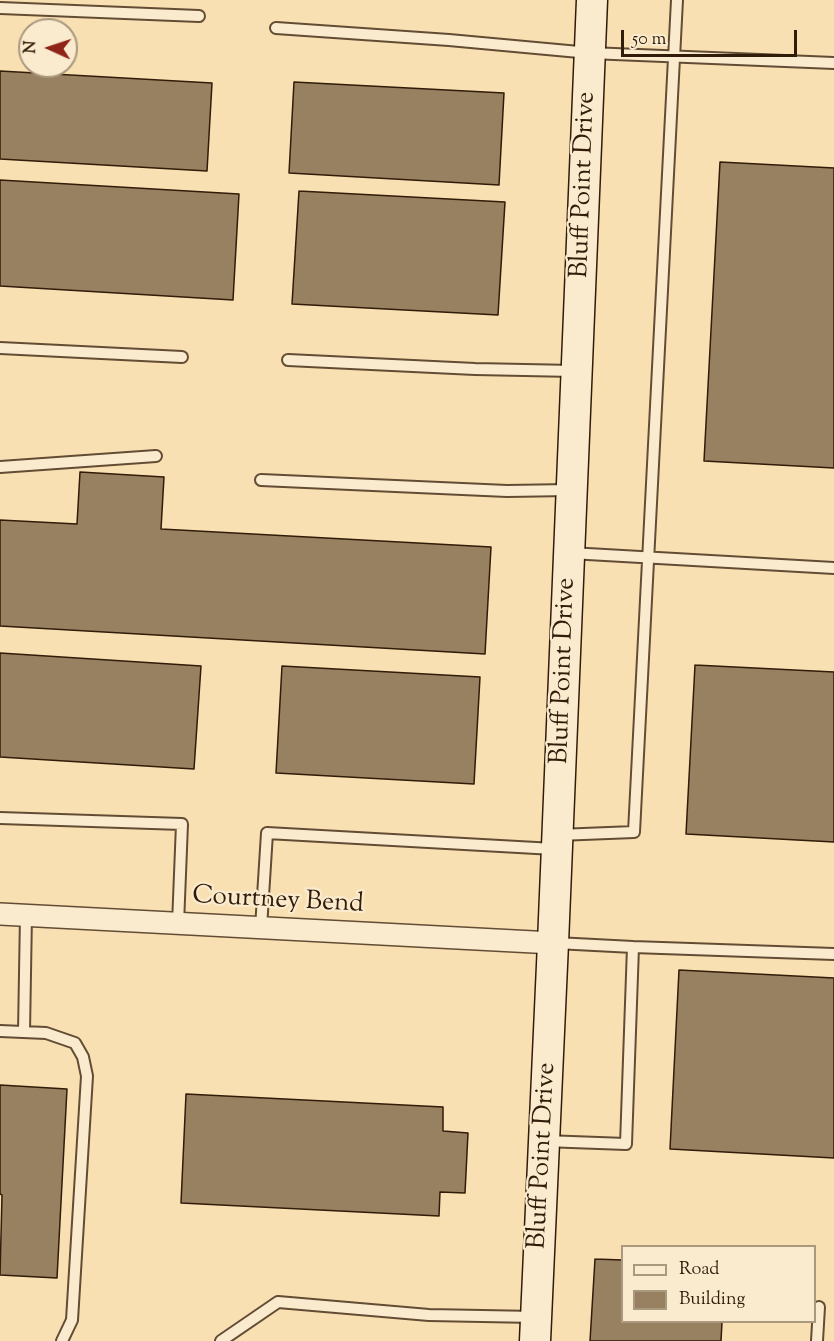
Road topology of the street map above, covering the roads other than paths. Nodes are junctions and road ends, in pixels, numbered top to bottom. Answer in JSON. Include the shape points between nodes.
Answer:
{"nodes":[{"id":1,"x":592,"y":0,"type":"edge"},
{"id":2,"x":677,"y":0,"type":"edge"},
{"id":3,"x":0,"y":8,"type":"edge"},
{"id":4,"x":199,"y":16,"type":"dead end"},
{"id":5,"x":276,"y":28,"type":"dead end"},
{"id":6,"x":590,"y":53,"type":"junction"},
{"id":7,"x":674,"y":56,"type":"junction"},
{"id":8,"x":834,"y":63,"type":"edge"},
{"id":9,"x":0,"y":348,"type":"edge"},
{"id":10,"x":182,"y":357,"type":"dead end"},
{"id":11,"x":288,"y":360,"type":"dead end"},
{"id":12,"x":577,"y":371,"type":"junction"},
{"id":13,"x":156,"y":456,"type":"dead end"},
{"id":14,"x":0,"y":467,"type":"edge"},
{"id":15,"x":261,"y":480,"type":"dead end"},
{"id":16,"x":572,"y":490,"type":"junction"},
{"id":17,"x":570,"y":553,"type":"junction"},
{"id":18,"x":648,"y":557,"type":"junction"},
{"id":19,"x":834,"y":568,"type":"edge"},
{"id":20,"x":0,"y":818,"type":"edge"},
{"id":21,"x":557,"y":842,"type":"junction"},
{"id":22,"x":0,"y":914,"type":"edge"},
{"id":23,"x":26,"y":915,"type":"junction"},
{"id":24,"x":178,"y":924,"type":"junction"},
{"id":25,"x":261,"y":928,"type":"junction"},
{"id":26,"x":553,"y":943,"type":"junction"},
{"id":27,"x":633,"y":947,"type":"junction"},
{"id":28,"x":834,"y":954,"type":"edge"},
{"id":29,"x":0,"y":1031,"type":"edge"},
{"id":30,"x":24,"y":1032,"type":"junction"},
{"id":31,"x":544,"y":1141,"type":"junction"},
{"id":32,"x":819,"y":1306,"type":"dead end"},
{"id":33,"x":536,"y":1329,"type":"edge"},
{"id":34,"x":62,"y":1341,"type":"edge"},
{"id":35,"x":221,"y":1341,"type":"edge"},
{"id":36,"x":817,"y":1341,"type":"edge"}],
"edges":[{"from":1,"to":6,"type":"street","name":"Bluff Point Drive"},
{"from":2,"to":7,"type":"lane"},
{"from":3,"to":4,"type":"lane"},
{"from":5,"to":6,"type":"lane"},
{"from":6,"to":7,"type":"lane"},
{"from":6,"to":12,"type":"street","name":"Bluff Point Drive"},
{"from":7,"to":8,"type":"lane"},
{"from":7,"to":18,"type":"lane"},
{"from":9,"to":10,"type":"lane"},
{"from":11,"to":12,"type":"lane"},
{"from":12,"to":16,"type":"street","name":"Bluff Point Drive"},
{"from":13,"to":14,"type":"lane"},
{"from":15,"to":16,"type":"lane","via":[[507,491]]},
{"from":16,"to":17,"type":"street","name":"Bluff Point Drive"},
{"from":17,"to":18,"type":"lane"},
{"from":17,"to":21,"type":"street","name":"Bluff Point Drive"},
{"from":18,"to":19,"type":"lane"},
{"from":18,"to":21,"type":"lane","via":[[634,832]]},
{"from":20,"to":24,"type":"lane","via":[[182,824]]},
{"from":21,"to":25,"type":"lane","via":[[267,833]]},
{"from":21,"to":26,"type":"street","name":"Bluff Point Drive"},
{"from":22,"to":23,"type":"street","name":"Courtney Bend"},
{"from":23,"to":24,"type":"street","name":"Courtney Bend"},
{"from":23,"to":30,"type":"lane"},
{"from":24,"to":25,"type":"street","name":"Courtney Bend"},
{"from":25,"to":26,"type":"street","name":"Courtney Bend"},
{"from":26,"to":27,"type":"lane"},
{"from":26,"to":31,"type":"street","name":"Bluff Point Drive"},
{"from":27,"to":28,"type":"lane"},
{"from":27,"to":31,"type":"lane","via":[[626,1144]]},
{"from":29,"to":30,"type":"lane"},
{"from":30,"to":34,"type":"lane","via":[[46,1033],[75,1043],[87,1076],[72,1320]]},
{"from":31,"to":33,"type":"street","name":"Bluff Point Drive"},
{"from":32,"to":36,"type":"lane"},
{"from":33,"to":35,"type":"lane","via":[[278,1302]]}]}
